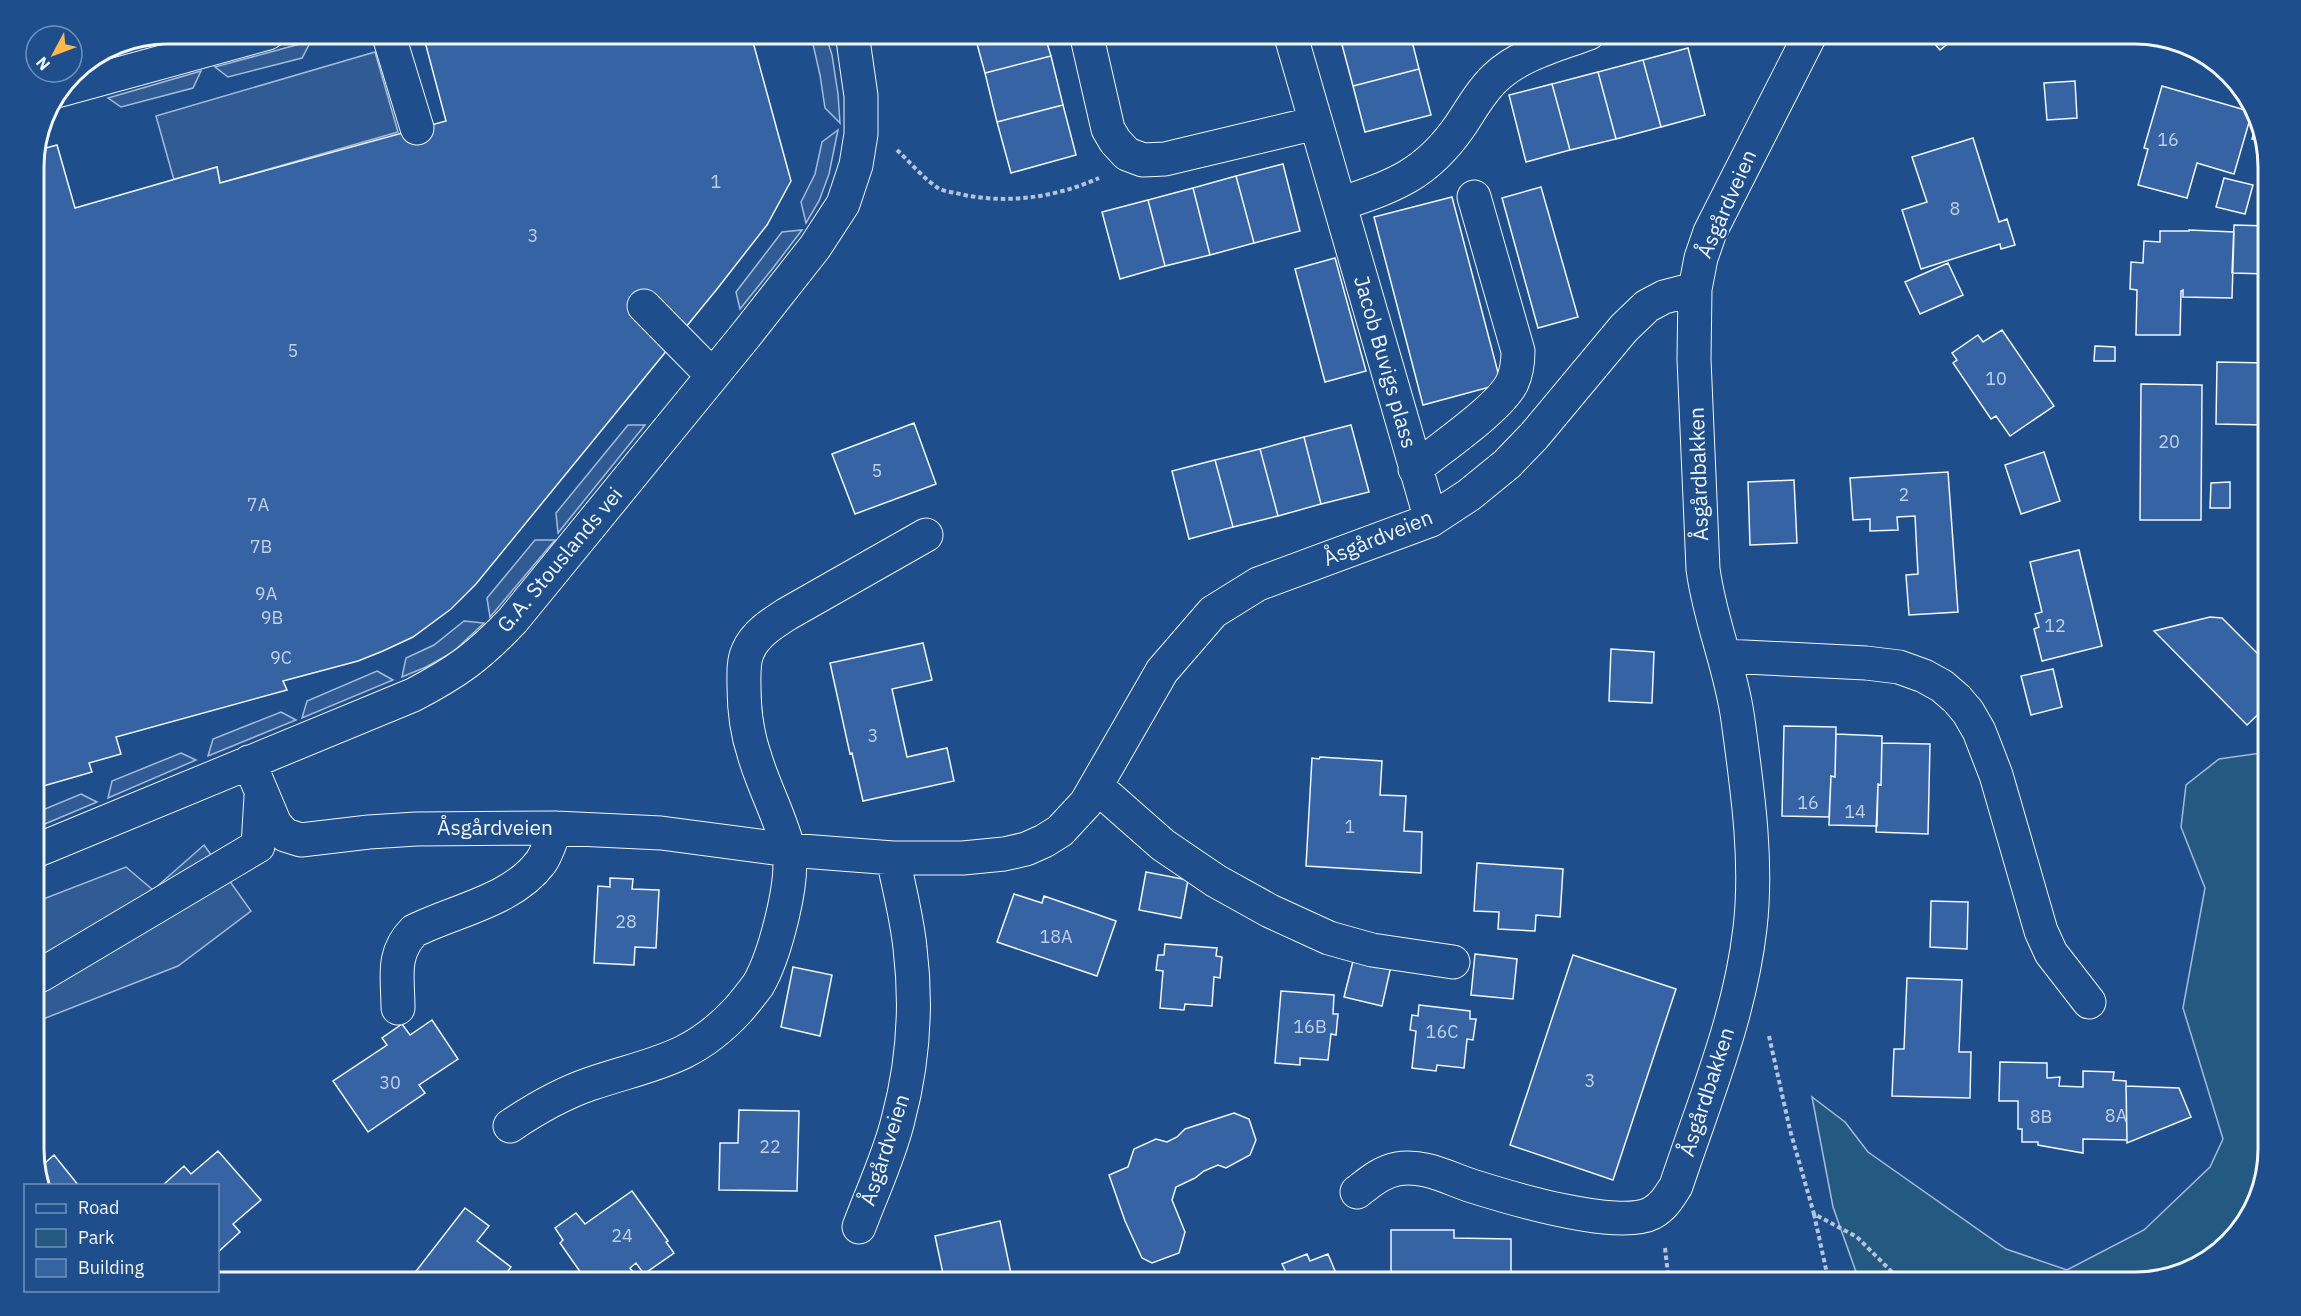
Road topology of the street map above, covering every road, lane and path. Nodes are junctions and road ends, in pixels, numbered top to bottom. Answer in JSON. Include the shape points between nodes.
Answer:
{"nodes":[{"id":1,"x":228,"y":44,"type":"edge"},
{"id":2,"x":391,"y":44,"type":"edge"},
{"id":3,"x":851,"y":44,"type":"edge"},
{"id":4,"x":1089,"y":44,"type":"edge"},
{"id":5,"x":1293,"y":44,"type":"edge"},
{"id":6,"x":1558,"y":44,"type":"edge"},
{"id":7,"x":1805,"y":44,"type":"edge"},
{"id":8,"x":73,"y":86,"type":"edge"},
{"id":9,"x":1317,"y":123,"type":"junction"},
{"id":10,"x":417,"y":128,"type":"dead end"},
{"id":11,"x":894,"y":147,"type":"dead end"},
{"id":12,"x":1127,"y":154,"type":"junction"},
{"id":13,"x":1474,"y":197,"type":"dead end"},
{"id":14,"x":1340,"y":204,"type":"junction"},
{"id":15,"x":1695,"y":290,"type":"junction"},
{"id":16,"x":644,"y":306,"type":"dead end"},
{"id":17,"x":712,"y":375,"type":"junction"},
{"id":18,"x":1415,"y":469,"type":"junction"},
{"id":19,"x":1431,"y":520,"type":"junction"},
{"id":20,"x":926,"y":535,"type":"dead end"},
{"id":21,"x":1725,"y":656,"type":"junction"},
{"id":22,"x":249,"y":762,"type":"junction"},
{"id":23,"x":1096,"y":786,"type":"junction"},
{"id":24,"x":261,"y":791,"type":"junction"},
{"id":25,"x":556,"y":828,"type":"junction"},
{"id":26,"x":44,"y":847,"type":"edge"},
{"id":27,"x":789,"y":850,"type":"junction"},
{"id":28,"x":893,"y":858,"type":"junction"},
{"id":29,"x":1452,"y":962,"type":"dead end"},
{"id":30,"x":44,"y":973,"type":"edge"},
{"id":31,"x":2089,"y":1002,"type":"dead end"},
{"id":32,"x":398,"y":1008,"type":"dead end"},
{"id":33,"x":1767,"y":1030,"type":"dead end"},
{"id":34,"x":510,"y":1126,"type":"dead end"},
{"id":35,"x":1357,"y":1192,"type":"dead end"},
{"id":36,"x":1814,"y":1214,"type":"junction"},
{"id":37,"x":859,"y":1227,"type":"dead end"},
{"id":38,"x":1827,"y":1273,"type":"edge"},
{"id":39,"x":1893,"y":1273,"type":"edge"}],
"edges":[{"from":1,"to":8,"type":"street"},
{"from":2,"to":10,"type":"street"},
{"from":3,"to":17,"type":"street","name":"G.A. Stouslands vei","via":[[861,96],[861,134],[843,204],[815,247]]},
{"from":4,"to":12,"type":"street","via":[[1108,129]]},
{"from":5,"to":9,"type":"street","name":"Jacob Buvigs plass"},
{"from":6,"to":14,"type":"street","via":[[1511,65],[1494,78],[1454,134],[1413,175]]},
{"from":7,"to":15,"type":"street","name":"Åsgårdveien","via":[[1710,232]]},
{"from":9,"to":12,"type":"street","via":[[1165,159],[1143,160]]},
{"from":9,"to":14,"type":"street","name":"Jacob Buvigs plass"},
{"from":11,"to":12,"type":"path","via":[[939,188],[997,200],[1082,186],[1102,177]]},
{"from":13,"to":18,"type":"street","via":[[1518,351],[1517,369],[1500,399]]},
{"from":14,"to":18,"type":"street","name":"Jacob Buvigs plass"},
{"from":15,"to":19,"type":"street","name":"Åsgårdveien","via":[[1664,297],[1647,306],[1507,464]]},
{"from":15,"to":21,"type":"street","name":"Åsgårdbakken","via":[[1703,569],[1713,626]]},
{"from":16,"to":17,"type":"street"},
{"from":17,"to":22,"type":"street","name":"G.A. Stouslands vei","via":[[513,620],[476,657],[412,695]]},
{"from":18,"to":19,"type":"street","name":"Jacob Buvigs plass"},
{"from":19,"to":23,"type":"street","name":"Åsgårdveien","via":[[1258,584],[1213,612],[1162,671]]},
{"from":20,"to":27,"type":"street","via":[[770,625],[747,651],[744,705],[753,753]]},
{"from":21,"to":31,"type":"street","via":[[1899,667],[1924,676],[1957,699],[1979,731],[1996,775],[2041,931],[2051,953]]},
{"from":21,"to":35,"type":"street","name":"Åsgårdbakken","via":[[1737,717],[1750,837],[1750,927],[1743,974],[1726,1038],[1676,1186],[1666,1203],[1651,1214],[1631,1219],[1610,1218],[1562,1210],[1414,1169],[1396,1169]]},
{"from":22,"to":24,"type":"street","name":"Åsgårdveien"},
{"from":22,"to":26,"type":"street","name":"G.A. Stouslands vei"},
{"from":23,"to":28,"type":"street","name":"Åsgårdveien","via":[[1060,831],[1026,849],[963,858]]},
{"from":23,"to":29,"type":"street","via":[[1162,845],[1270,911],[1329,938],[1372,950]]},
{"from":24,"to":25,"type":"street","name":"Åsgårdveien","via":[[275,824],[285,835],[301,840],[404,830]]},
{"from":24,"to":30,"type":"street","via":[[258,846]]},
{"from":25,"to":27,"type":"street","name":"Åsgårdveien","via":[[661,833]]},
{"from":25,"to":32,"type":"street","via":[[542,861],[525,878],[501,894],[421,927],[406,939],[399,951]]},
{"from":27,"to":28,"type":"street","name":"Åsgårdveien"},
{"from":27,"to":34,"type":"street","via":[[788,883],[771,956],[758,984],[715,1033],[696,1047],[655,1065],[558,1097]]},
{"from":28,"to":37,"type":"street","name":"Åsgårdveien","via":[[910,946],[914,988],[912,1035],[898,1122]]},
{"from":33,"to":36,"type":"path"},
{"from":36,"to":38,"type":"path"},
{"from":36,"to":39,"type":"path","via":[[1857,1237]]}]}
